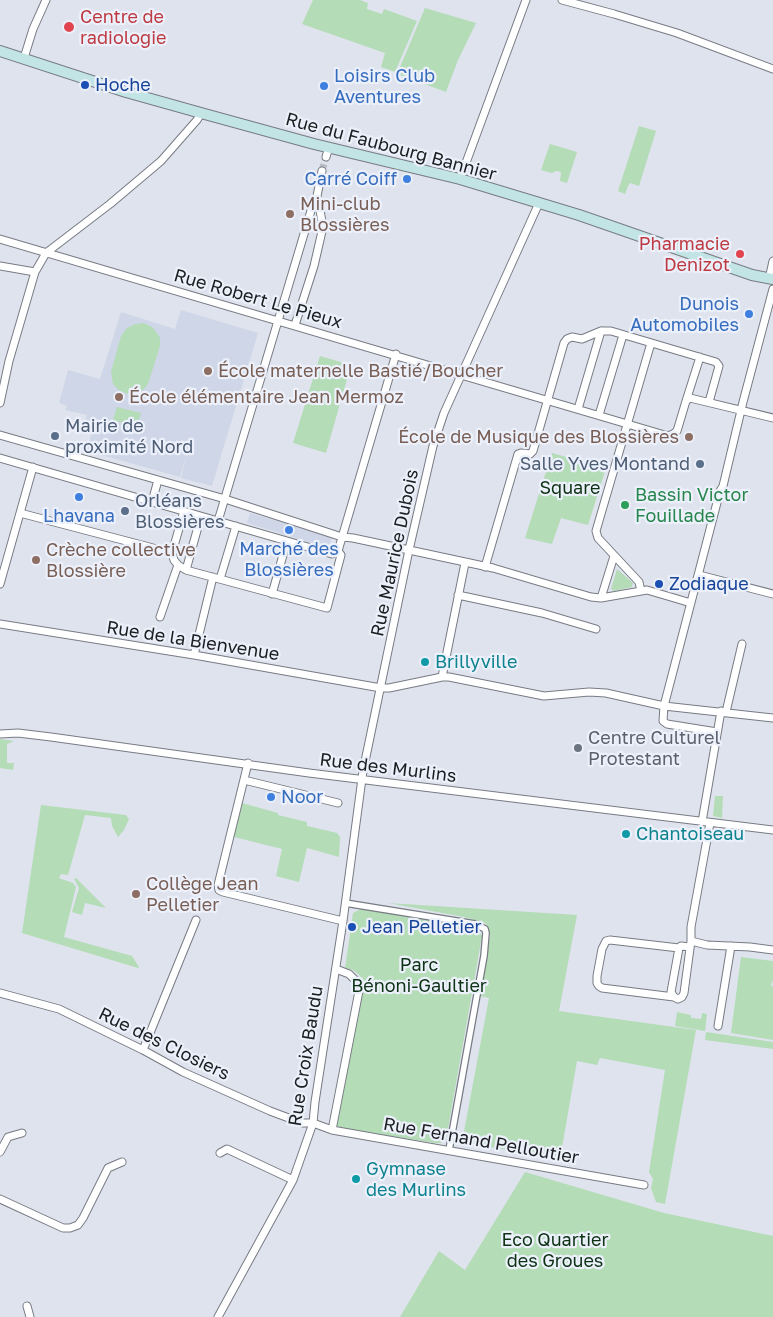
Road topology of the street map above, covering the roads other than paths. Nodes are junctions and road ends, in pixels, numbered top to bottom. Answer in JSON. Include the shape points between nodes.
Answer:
{"nodes":[{"id":1,"x":46,"y":0,"type":"edge"},
{"id":2,"x":526,"y":0,"type":"edge"},
{"id":3,"x":562,"y":0,"type":"edge"},
{"id":4,"x":0,"y":51,"type":"edge"},
{"id":5,"x":24,"y":58,"type":"junction"},
{"id":6,"x":773,"y":69,"type":"edge"},
{"id":7,"x":200,"y":113,"type":"junction"},
{"id":8,"x":329,"y":147,"type":"junction"},
{"id":9,"x":326,"y":157,"type":"tunnel mouth"},
{"id":10,"x":322,"y":171,"type":"tunnel mouth"},
{"id":11,"x":460,"y":179,"type":"junction"},
{"id":12,"x":316,"y":201,"type":"junction"},
{"id":13,"x":539,"y":203,"type":"junction"},
{"id":14,"x":0,"y":239,"type":"edge"},
{"id":15,"x":46,"y":253,"type":"junction"},
{"id":16,"x":773,"y":261,"type":"edge"},
{"id":17,"x":0,"y":266,"type":"edge"},
{"id":18,"x":35,"y":272,"type":"junction"},
{"id":19,"x":772,"y":282,"type":"edge"},
{"id":20,"x":279,"y":320,"type":"junction"},
{"id":21,"x":295,"y":325,"type":"junction"},
{"id":22,"x":601,"y":331,"type":"junction"},
{"id":23,"x":623,"y":335,"type":"junction"},
{"id":24,"x":651,"y":343,"type":"junction"},
{"id":25,"x":396,"y":354,"type":"junction"},
{"id":26,"x":700,"y":357,"type":"junction"},
{"id":27,"x":462,"y":374,"type":"junction"},
{"id":28,"x":548,"y":400,"type":"junction"},
{"id":29,"x":686,"y":401,"type":"junction"},
{"id":30,"x":709,"y":402,"type":"junction"},
{"id":31,"x":0,"y":403,"type":"edge"},
{"id":32,"x":578,"y":409,"type":"junction"},
{"id":33,"x":741,"y":410,"type":"junction"},
{"id":34,"x":599,"y":415,"type":"junction"},
{"id":35,"x":773,"y":418,"type":"edge"},
{"id":36,"x":627,"y":423,"type":"junction"},
{"id":37,"x":0,"y":435,"type":"edge"},
{"id":38,"x":0,"y":458,"type":"edge"},
{"id":39,"x":33,"y":468,"type":"junction"},
{"id":40,"x":158,"y":480,"type":"junction"},
{"id":41,"x":225,"y":499,"type":"junction"},
{"id":42,"x":152,"y":502,"type":"junction"},
{"id":43,"x":184,"y":512,"type":"junction"},
{"id":44,"x":20,"y":513,"type":"junction"},
{"id":45,"x":201,"y":516,"type":"junction"},
{"id":46,"x":218,"y":521,"type":"junction"},
{"id":47,"x":236,"y":526,"type":"junction"},
{"id":48,"x":342,"y":537,"type":"junction"},
{"id":49,"x":287,"y":541,"type":"junction"},
{"id":50,"x":410,"y":550,"type":"junction"},
{"id":51,"x":338,"y":551,"type":"junction"},
{"id":52,"x":172,"y":553,"type":"junction"},
{"id":53,"x":614,"y":556,"type":"junction"},
{"id":54,"x":465,"y":563,"type":"junction"},
{"id":55,"x":178,"y":566,"type":"junction"},
{"id":56,"x":485,"y":567,"type":"junction"},
{"id":57,"x":186,"y":570,"type":"junction"},
{"id":58,"x":699,"y":575,"type":"junction"},
{"id":59,"x":217,"y":578,"type":"junction"},
{"id":60,"x":0,"y":584,"type":"edge"},
{"id":61,"x":641,"y":591,"type":"junction"},
{"id":62,"x":272,"y":594,"type":"junction"},
{"id":63,"x":773,"y":594,"type":"edge"},
{"id":64,"x":458,"y":595,"type":"junction"},
{"id":65,"x":601,"y":598,"type":"junction"},
{"id":66,"x":691,"y":603,"type":"junction"},
{"id":67,"x":160,"y":617,"type":"dead end"},
{"id":68,"x":0,"y":624,"type":"edge"},
{"id":69,"x":596,"y":629,"type":"dead end"},
{"id":70,"x":742,"y":644,"type":"dead end"},
{"id":71,"x":194,"y":655,"type":"junction"},
{"id":72,"x":442,"y":677,"type":"junction"},
{"id":73,"x":381,"y":688,"type":"junction"},
{"id":74,"x":664,"y":706,"type":"junction"},
{"id":75,"x":723,"y":712,"type":"junction"},
{"id":76,"x":773,"y":718,"type":"edge"},
{"id":77,"x":718,"y":732,"type":"junction"},
{"id":78,"x":0,"y":734,"type":"edge"},
{"id":79,"x":248,"y":764,"type":"junction"},
{"id":80,"x":362,"y":779,"type":"junction"},
{"id":81,"x":244,"y":780,"type":"junction"},
{"id":82,"x":338,"y":803,"type":"dead end"},
{"id":83,"x":702,"y":822,"type":"junction"},
{"id":84,"x":710,"y":823,"type":"junction"},
{"id":85,"x":773,"y":830,"type":"edge"},
{"id":86,"x":344,"y":903,"type":"junction"},
{"id":87,"x":196,"y":920,"type":"dead end"},
{"id":88,"x":343,"y":921,"type":"junction"},
{"id":89,"x":691,"y":944,"type":"junction"},
{"id":90,"x":731,"y":946,"type":"junction"},
{"id":91,"x":678,"y":948,"type":"junction"},
{"id":92,"x":773,"y":950,"type":"edge"},
{"id":93,"x":336,"y":969,"type":"junction"},
{"id":94,"x":0,"y":993,"type":"edge"},
{"id":95,"x":674,"y":997,"type":"junction"},
{"id":96,"x":718,"y":1026,"type":"dead end"},
{"id":97,"x":143,"y":1050,"type":"junction"},
{"id":98,"x":313,"y":1123,"type":"junction"},
{"id":99,"x":332,"y":1130,"type":"junction"},
{"id":100,"x":22,"y":1133,"type":"dead end"},
{"id":101,"x":449,"y":1150,"type":"junction"},
{"id":102,"x":0,"y":1152,"type":"edge"},
{"id":103,"x":220,"y":1153,"type":"dead end"},
{"id":104,"x":122,"y":1162,"type":"dead end"},
{"id":105,"x":293,"y":1180,"type":"junction"},
{"id":106,"x":644,"y":1185,"type":"dead end"},
{"id":107,"x":0,"y":1199,"type":"edge"},
{"id":108,"x":27,"y":1306,"type":"dead end"},
{"id":109,"x":30,"y":1317,"type":"edge"},
{"id":110,"x":218,"y":1317,"type":"edge"}],
"edges":[{"from":1,"to":5,"type":"street"},
{"from":2,"to":11,"type":"street"},
{"from":3,"to":6,"type":"street","via":[[677,33]]},
{"from":4,"to":5,"type":"main road","name":"Rue du Faubourg Bannier"},
{"from":5,"to":7,"type":"main road","name":"Rue du Faubourg Bannier"},
{"from":7,"to":8,"type":"main road","name":"Rue du Faubourg Bannier"},
{"from":7,"to":15,"type":"street","via":[[198,120],[162,160]]},
{"from":8,"to":9,"type":"street"},
{"from":8,"to":11,"type":"main road","name":"Rue du Faubourg Bannier"},
{"from":10,"to":12,"type":"street"},
{"from":11,"to":13,"type":"main road","name":"Rue du Faubourg Bannier"},
{"from":12,"to":20,"type":"street"},
{"from":12,"to":21,"type":"street","via":[[323,227]]},
{"from":13,"to":19,"type":"main road","name":"Rue du Faubourg Bannier"},
{"from":13,"to":27,"type":"street","name":"Rue Maurice Dubois"},
{"from":14,"to":15,"type":"street","name":"Rue Robert Le Pieux"},
{"from":15,"to":18,"type":"street"},
{"from":15,"to":20,"type":"street","name":"Rue Robert Le Pieux"},
{"from":16,"to":19,"type":"street"},
{"from":17,"to":18,"type":"street"},
{"from":18,"to":31,"type":"street","via":[[8,360]]},
{"from":19,"to":33,"type":"street"},
{"from":20,"to":21,"type":"street","name":"Rue Robert Le Pieux"},
{"from":20,"to":41,"type":"street"},
{"from":21,"to":25,"type":"street","name":"Rue Robert Le Pieux"},
{"from":22,"to":23,"type":"street"},
{"from":22,"to":28,"type":"street","via":[[582,339],[572,336],[567,339]]},
{"from":22,"to":32,"type":"street"},
{"from":23,"to":24,"type":"street"},
{"from":23,"to":34,"type":"street"},
{"from":24,"to":26,"type":"street"},
{"from":24,"to":36,"type":"street"},
{"from":25,"to":27,"type":"street","name":"Rue Robert Le Pieux"},
{"from":25,"to":48,"type":"street"},
{"from":26,"to":29,"type":"street","name":"Rue Robert Le Pieux"},
{"from":26,"to":30,"type":"street","via":[[718,364]]},
{"from":27,"to":28,"type":"street","name":"Rue Robert Le Pieux"},
{"from":27,"to":50,"type":"street","name":"Rue Maurice Dubois","via":[[433,446]]},
{"from":28,"to":32,"type":"street","name":"Rue Robert Le Pieux"},
{"from":28,"to":56,"type":"street","via":[[533,451],[518,454]]},
{"from":29,"to":30,"type":"street"},
{"from":29,"to":36,"type":"street","name":"Rue Robert Le Pieux","via":[[677,431],[668,436]]},
{"from":30,"to":33,"type":"street"},
{"from":32,"to":34,"type":"street","name":"Rue Robert Le Pieux"},
{"from":33,"to":35,"type":"street"},
{"from":33,"to":58,"type":"street"},
{"from":34,"to":36,"type":"street","name":"Rue Robert Le Pieux"},
{"from":36,"to":53,"type":"street","via":[[596,531]]},
{"from":37,"to":40,"type":"street"},
{"from":38,"to":39,"type":"street"},
{"from":39,"to":42,"type":"street"},
{"from":39,"to":44,"type":"street"},
{"from":40,"to":41,"type":"street"},
{"from":40,"to":42,"type":"street"},
{"from":41,"to":46,"type":"street"},
{"from":41,"to":48,"type":"street"},
{"from":42,"to":43,"type":"street"},
{"from":43,"to":45,"type":"street"},
{"from":43,"to":52,"type":"street"},
{"from":44,"to":52,"type":"street"},
{"from":44,"to":60,"type":"street"},
{"from":45,"to":46,"type":"street"},
{"from":45,"to":57,"type":"street"},
{"from":46,"to":47,"type":"street"},
{"from":47,"to":49,"type":"street"},
{"from":47,"to":59,"type":"street"},
{"from":48,"to":50,"type":"street"},
{"from":48,"to":51,"type":"street"},
{"from":49,"to":51,"type":"street","via":[[332,554]]},
{"from":49,"to":62,"type":"street"},
{"from":50,"to":54,"type":"street"},
{"from":50,"to":73,"type":"street","name":"Rue Maurice Dubois"},
{"from":51,"to":62,"type":"street","via":[[340,555],[326,608]]},
{"from":52,"to":55,"type":"street"},
{"from":53,"to":61,"type":"street","via":[[638,582]]},
{"from":53,"to":65,"type":"street"},
{"from":54,"to":56,"type":"street"},
{"from":54,"to":64,"type":"street"},
{"from":55,"to":57,"type":"street"},
{"from":55,"to":67,"type":"street"},
{"from":56,"to":65,"type":"street"},
{"from":57,"to":59,"type":"street"},
{"from":58,"to":63,"type":"street"},
{"from":58,"to":66,"type":"street"},
{"from":59,"to":62,"type":"street"},
{"from":59,"to":71,"type":"street"},
{"from":61,"to":65,"type":"street"},
{"from":61,"to":66,"type":"street"},
{"from":64,"to":69,"type":"street","via":[[542,613]]},
{"from":64,"to":72,"type":"street"},
{"from":66,"to":74,"type":"street"},
{"from":68,"to":71,"type":"street","name":"Rue de la Bienvenue"},
{"from":70,"to":75,"type":"street"},
{"from":71,"to":73,"type":"street","name":"Rue de la Bienvenue"},
{"from":72,"to":73,"type":"street","name":"Rue de la Bienvenue"},
{"from":72,"to":74,"type":"street","via":[[544,696],[606,693]]},
{"from":73,"to":80,"type":"street","name":"Rue Maurice Dubois"},
{"from":74,"to":75,"type":"street"},
{"from":74,"to":77,"type":"street","via":[[664,721],[668,724]]},
{"from":75,"to":76,"type":"street"},
{"from":75,"to":77,"type":"street"},
{"from":77,"to":83,"type":"street"},
{"from":78,"to":79,"type":"street","name":"Rue des Murlins","via":[[51,737]]},
{"from":79,"to":80,"type":"street","name":"Rue des Murlins"},
{"from":79,"to":81,"type":"street"},
{"from":80,"to":83,"type":"street","name":"Rue des Murlins"},
{"from":80,"to":86,"type":"street","name":"Rue Croix Baudu"},
{"from":81,"to":82,"type":"street"},
{"from":81,"to":88,"type":"street","via":[[219,890]]},
{"from":83,"to":84,"type":"street","name":"Rue des Murlins"},
{"from":84,"to":85,"type":"street","name":"Rue des Murlins"},
{"from":84,"to":89,"type":"street","via":[[691,926]]},
{"from":86,"to":88,"type":"street","name":"Rue Croix Baudu"},
{"from":86,"to":101,"type":"street","via":[[475,924],[485,929],[484,956]]},
{"from":87,"to":97,"type":"street"},
{"from":88,"to":93,"type":"street","name":"Rue Croix Baudu"},
{"from":89,"to":90,"type":"street"},
{"from":89,"to":91,"type":"street"},
{"from":89,"to":95,"type":"street","via":[[684,993],[678,999]]},
{"from":90,"to":92,"type":"street"},
{"from":90,"to":96,"type":"street"},
{"from":91,"to":95,"type":"street","via":[[671,992]]},
{"from":91,"to":95,"type":"street","via":[[606,941],[597,976],[597,983],[602,988]]},
{"from":93,"to":98,"type":"street","name":"Rue Croix Baudu"},
{"from":93,"to":99,"type":"street","via":[[354,978],[359,991]]},
{"from":94,"to":97,"type":"street","name":"Rue des Closiers","via":[[59,1009]]},
{"from":97,"to":98,"type":"street","name":"Rue des Closiers","via":[[183,1072],[270,1111],[302,1123]]},
{"from":98,"to":99,"type":"street","name":"Rue Fernand Pelloutier"},
{"from":98,"to":105,"type":"street","name":"Rue Croix Baudu"},
{"from":99,"to":101,"type":"street","name":"Rue Fernand Pelloutier"},
{"from":100,"to":102,"type":"street","via":[[8,1137]]},
{"from":101,"to":106,"type":"street","name":"Rue Fernand Pelloutier"},
{"from":103,"to":105,"type":"street","via":[[227,1149]]},
{"from":104,"to":107,"type":"street","via":[[108,1168],[83,1218],[70,1228],[63,1228]]},
{"from":105,"to":110,"type":"street","name":"Rue Croix Baudu"},
{"from":108,"to":109,"type":"street"}]}
